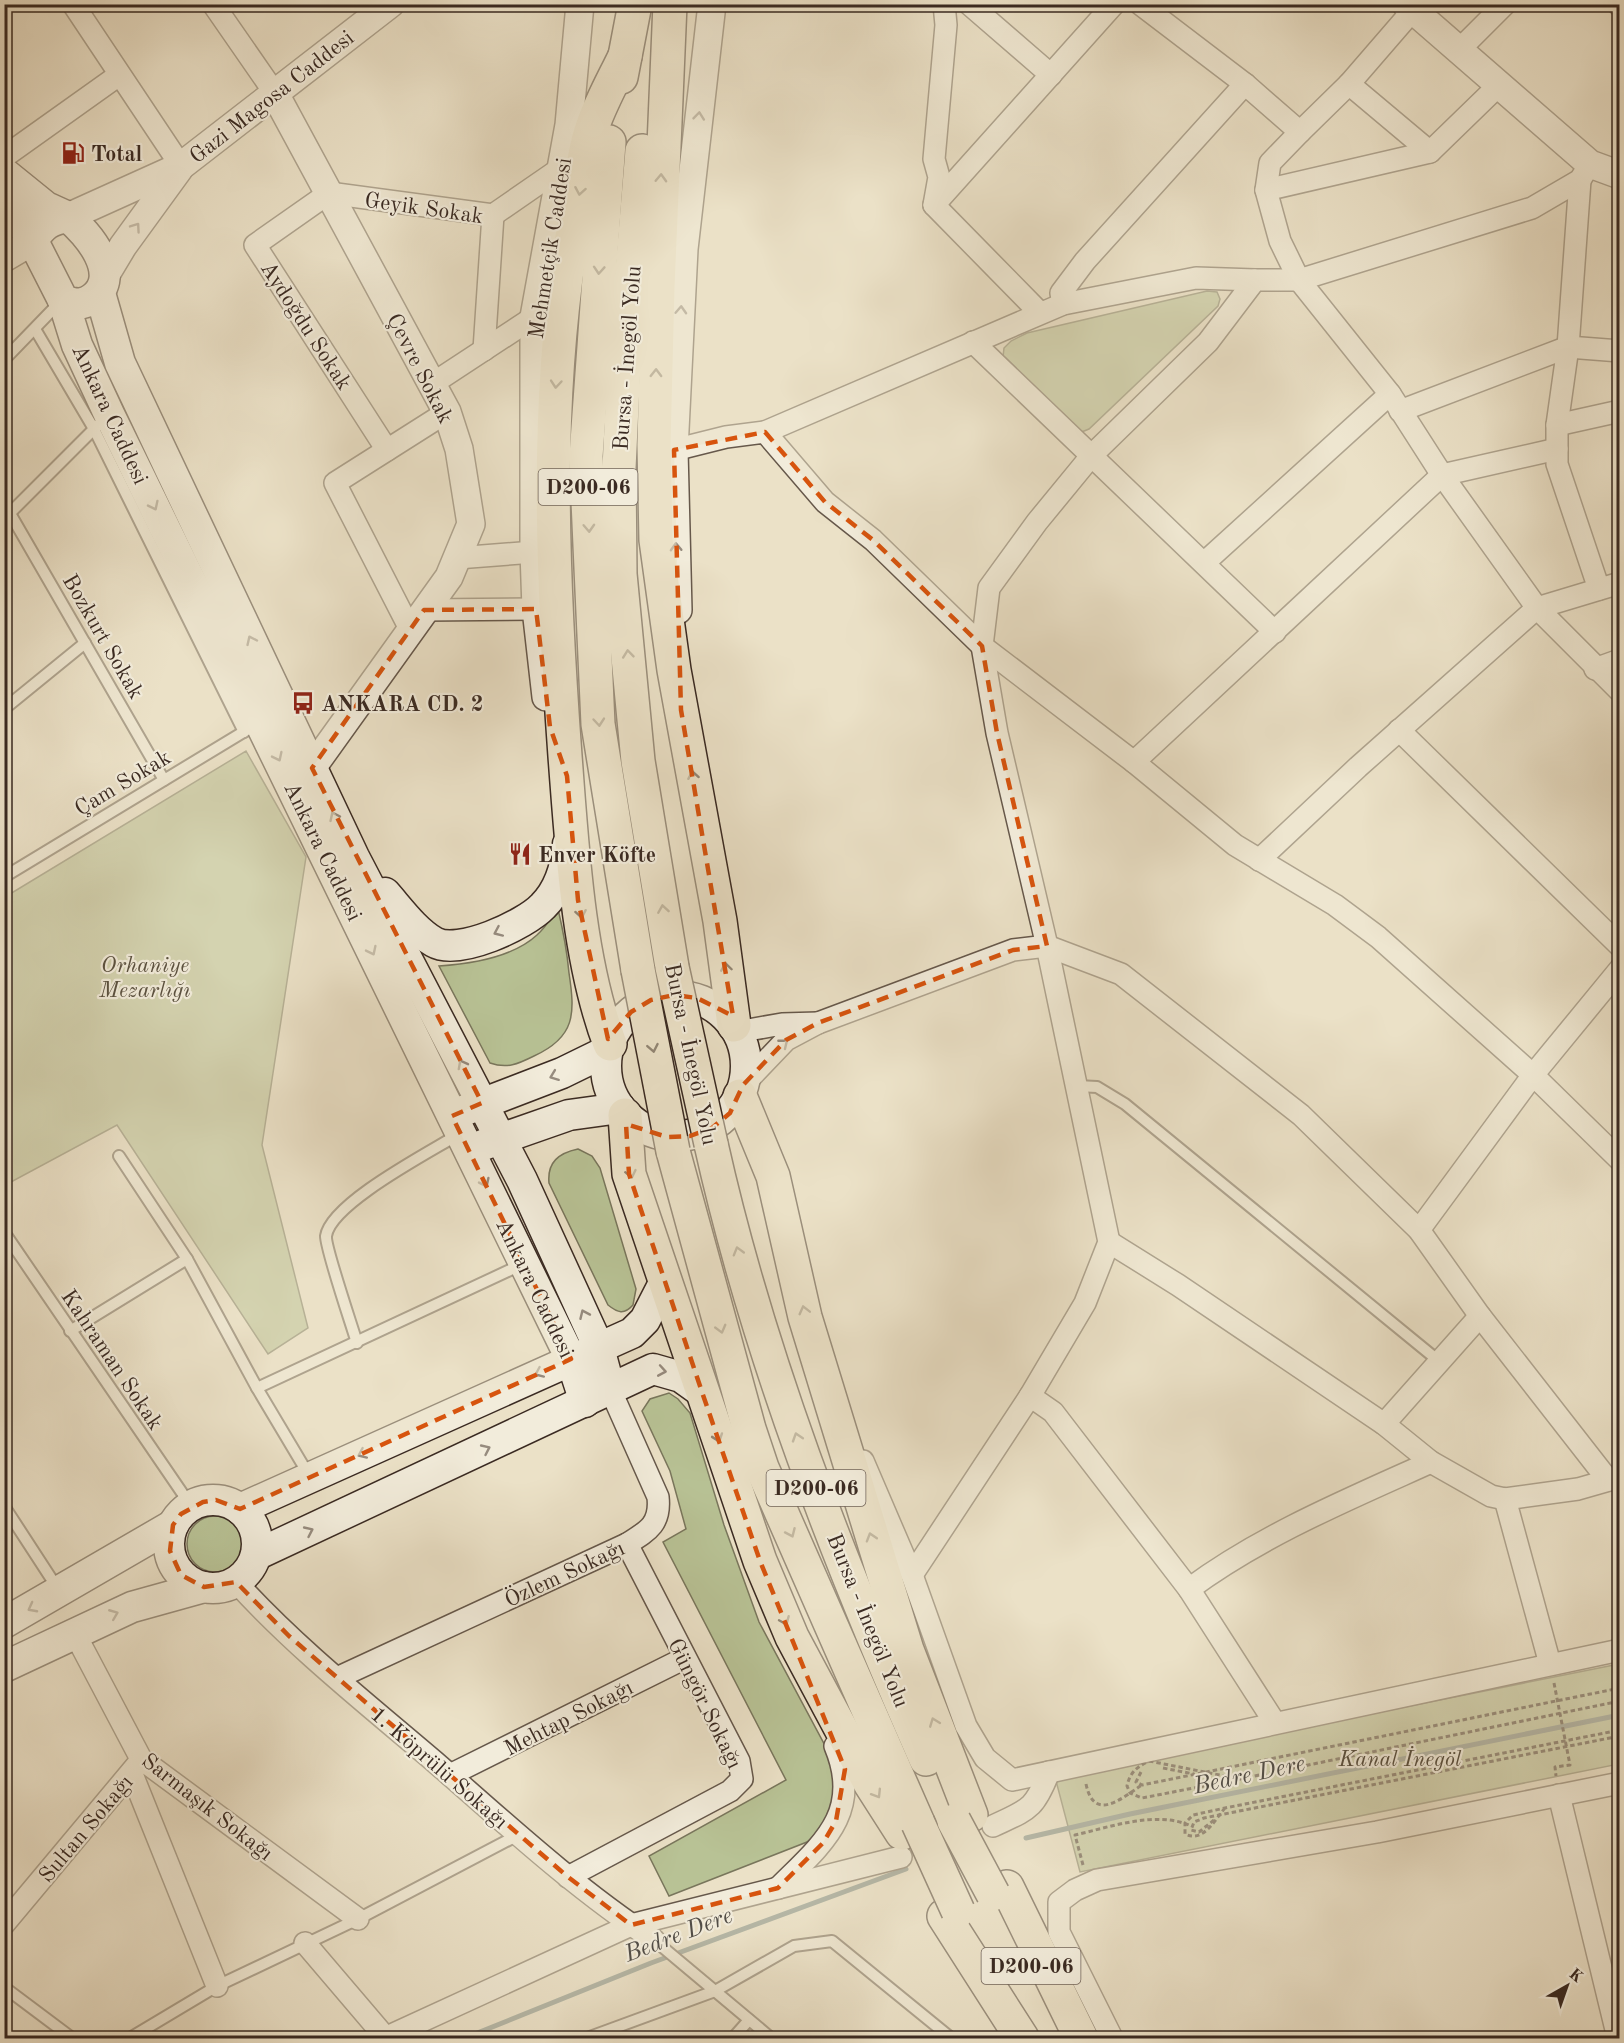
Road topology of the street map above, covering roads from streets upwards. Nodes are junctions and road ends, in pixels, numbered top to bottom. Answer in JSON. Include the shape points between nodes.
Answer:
{"nodes":[{"id":1,"x":73,"y":4,"type":"edge"},
{"id":2,"x":213,"y":4,"type":"edge"},
{"id":3,"x":580,"y":4,"type":"edge"},
{"id":4,"x":634,"y":4,"type":"edge"},
{"id":5,"x":664,"y":4,"type":"edge"},
{"id":6,"x":670,"y":4,"type":"edge"},
{"id":7,"x":712,"y":4,"type":"edge"},
{"id":8,"x":944,"y":4,"type":"edge"},
{"id":9,"x":969,"y":4,"type":"edge"},
{"id":10,"x":1114,"y":4,"type":"edge"},
{"id":11,"x":1140,"y":4,"type":"edge"},
{"id":12,"x":1505,"y":4,"type":"edge"},
{"id":13,"x":383,"y":7,"type":"edge"},
{"id":14,"x":1410,"y":7,"type":"edge"},
{"id":15,"x":1459,"y":50,"type":"junction"},
{"id":16,"x":625,"y":57,"type":"junction"},
{"id":17,"x":119,"y":75,"type":"junction"},
{"id":18,"x":1051,"y":75,"type":"junction"},
{"id":19,"x":1245,"y":84,"type":"junction"},
{"id":20,"x":1349,"y":84,"type":"junction"},
{"id":21,"x":1499,"y":85,"type":"junction"},
{"id":22,"x":274,"y":92,"type":"junction"},
{"id":23,"x":1300,"y":132,"type":"junction"},
{"id":24,"x":1430,"y":152,"type":"junction"},
{"id":25,"x":4,"y":157,"type":"edge"},
{"id":26,"x":181,"y":166,"type":"junction"},
{"id":27,"x":561,"y":168,"type":"junction"},
{"id":28,"x":1585,"y":172,"type":"junction"},
{"id":29,"x":4,"y":173,"type":"edge"},
{"id":30,"x":1620,"y":175,"type":"edge"},
{"id":31,"x":4,"y":187,"type":"edge"},
{"id":32,"x":1266,"y":190,"type":"junction"},
{"id":33,"x":329,"y":193,"type":"junction"},
{"id":34,"x":934,"y":205,"type":"junction"},
{"id":35,"x":493,"y":215,"type":"junction"},
{"id":36,"x":68,"y":217,"type":"junction"},
{"id":37,"x":33,"y":241,"type":"junction"},
{"id":38,"x":4,"y":258,"type":"edge"},
{"id":39,"x":1255,"y":280,"type":"junction"},
{"id":40,"x":1299,"y":280,"type":"junction"},
{"id":41,"x":103,"y":285,"type":"junction"},
{"id":42,"x":63,"y":300,"type":"junction"},
{"id":43,"x":1063,"y":304,"type":"junction"},
{"id":44,"x":1040,"y":313,"type":"junction"},
{"id":45,"x":534,"y":317,"type":"junction"},
{"id":46,"x":973,"y":342,"type":"junction"},
{"id":47,"x":1568,"y":347,"type":"junction"},
{"id":48,"x":484,"y":350,"type":"junction"},
{"id":49,"x":1620,"y":351,"type":"edge"},
{"id":50,"x":432,"y":384,"type":"junction"},
{"id":51,"x":1395,"y":402,"type":"junction"},
{"id":52,"x":1620,"y":411,"type":"edge"},
{"id":53,"x":447,"y":412,"type":"junction"},
{"id":54,"x":1557,"y":425,"type":"junction"},
{"id":55,"x":765,"y":432,"type":"junction"},
{"id":56,"x":1557,"y":449,"type":"junction"},
{"id":57,"x":387,"y":450,"type":"junction"},
{"id":58,"x":674,"y":450,"type":"junction"},
{"id":59,"x":1092,"y":455,"type":"junction"},
{"id":60,"x":1442,"y":476,"type":"junction"},
{"id":61,"x":534,"y":552,"type":"junction"},
{"id":62,"x":457,"y":558,"type":"junction"},
{"id":63,"x":1204,"y":563,"type":"junction"},
{"id":64,"x":1620,"y":583,"type":"edge"},
{"id":65,"x":1599,"y":589,"type":"junction"},
{"id":66,"x":1537,"y":608,"type":"junction"},
{"id":67,"x":536,"y":609,"type":"junction"},
{"id":68,"x":417,"y":620,"type":"junction"},
{"id":69,"x":1275,"y":632,"type":"junction"},
{"id":70,"x":982,"y":646,"type":"junction"},
{"id":71,"x":1620,"y":660,"type":"edge"},
{"id":72,"x":1595,"y":669,"type":"junction"},
{"id":73,"x":1620,"y":691,"type":"edge"},
{"id":74,"x":681,"y":710,"type":"junction"},
{"id":75,"x":1399,"y":730,"type":"junction"},
{"id":76,"x":1134,"y":762,"type":"junction"},
{"id":77,"x":312,"y":768,"type":"junction"},
{"id":78,"x":567,"y":776,"type":"junction"},
{"id":79,"x":571,"y":823,"type":"junction"},
{"id":80,"x":354,"y":857,"type":"junction"},
{"id":81,"x":1259,"y":860,"type":"junction"},
{"id":82,"x":1047,"y":946,"type":"junction"},
{"id":83,"x":1620,"y":946,"type":"edge"},
{"id":84,"x":1620,"y":969,"type":"edge"},
{"id":85,"x":818,"y":1023,"type":"junction"},
{"id":86,"x":736,"y":1028,"type":"junction"},
{"id":87,"x":608,"y":1047,"type":"junction"},
{"id":88,"x":1533,"y":1075,"type":"junction"},
{"id":89,"x":741,"y":1090,"type":"junction"},
{"id":90,"x":482,"y":1103,"type":"junction"},
{"id":91,"x":623,"y":1112,"type":"junction"},
{"id":92,"x":460,"y":1134,"type":"junction"},
{"id":93,"x":500,"y":1137,"type":"junction"},
{"id":94,"x":1620,"y":1160,"type":"edge"},
{"id":95,"x":1419,"y":1230,"type":"junction"},
{"id":96,"x":1109,"y":1242,"type":"junction"},
{"id":97,"x":665,"y":1281,"type":"junction"},
{"id":98,"x":1480,"y":1316,"type":"junction"},
{"id":99,"x":600,"y":1348,"type":"junction"},
{"id":100,"x":814,"y":1348,"type":"junction"},
{"id":101,"x":571,"y":1359,"type":"junction"},
{"id":102,"x":702,"y":1392,"type":"junction"},
{"id":103,"x":598,"y":1396,"type":"junction"},
{"id":104,"x":1030,"y":1396,"type":"junction"},
{"id":105,"x":1384,"y":1424,"type":"junction"},
{"id":106,"x":1431,"y":1462,"type":"junction"},
{"id":107,"x":1614,"y":1478,"type":"edge"},
{"id":108,"x":1505,"y":1499,"type":"junction"},
{"id":109,"x":240,"y":1509,"type":"junction"},
{"id":110,"x":182,"y":1516,"type":"junction"},
{"id":111,"x":627,"y":1544,"type":"junction"},
{"id":112,"x":256,"y":1556,"type":"junction"},
{"id":113,"x":912,"y":1575,"type":"junction"},
{"id":114,"x":236,"y":1582,"type":"junction"},
{"id":115,"x":204,"y":1587,"type":"junction"},
{"id":116,"x":1189,"y":1589,"type":"junction"},
{"id":117,"x":4,"y":1623,"type":"edge"},
{"id":118,"x":74,"y":1632,"type":"junction"},
{"id":119,"x":1620,"y":1650,"type":"edge"},
{"id":120,"x":799,"y":1651,"type":"junction"},
{"id":121,"x":685,"y":1658,"type":"junction"},
{"id":122,"x":1550,"y":1664,"type":"junction"},
{"id":123,"x":4,"y":1667,"type":"edge"},
{"id":124,"x":337,"y":1678,"type":"junction"},
{"id":125,"x":1275,"y":1723,"type":"junction"},
{"id":126,"x":136,"y":1766,"type":"junction"},
{"id":127,"x":1049,"y":1772,"type":"junction"},
{"id":128,"x":450,"y":1775,"type":"junction"},
{"id":129,"x":1620,"y":1783,"type":"edge"},
{"id":130,"x":1559,"y":1795,"type":"junction"},
{"id":131,"x":972,"y":1821,"type":"junction"},
{"id":132,"x":907,"y":1838,"type":"junction"},
{"id":133,"x":568,"y":1876,"type":"junction"},
{"id":134,"x":778,"y":1888,"type":"junction"},
{"id":135,"x":1000,"y":1890,"type":"junction"},
{"id":136,"x":358,"y":1919,"type":"road end"},
{"id":137,"x":4,"y":1924,"type":"edge"},
{"id":138,"x":631,"y":1925,"type":"junction"},
{"id":139,"x":654,"y":1940,"type":"road end"},
{"id":140,"x":304,"y":1944,"type":"road end"},
{"id":141,"x":1612,"y":1980,"type":"edge"},
{"id":142,"x":217,"y":1986,"type":"road end"},
{"id":143,"x":385,"y":2038,"type":"edge"},
{"id":144,"x":1023,"y":2038,"type":"edge"},
{"id":145,"x":1069,"y":2038,"type":"edge"},
{"id":146,"x":1081,"y":2038,"type":"edge"},
{"id":147,"x":1112,"y":2038,"type":"edge"},
{"id":148,"x":1618,"y":2038,"type":"edge"}],
"edges":[{"from":1,"to":17,"type":"street"},
{"from":2,"to":22,"type":"street"},
{"from":3,"to":27,"type":"street","name":"Mehmetçik Caddesi"},
{"from":4,"to":16,"type":"highway","name":"Bursa - İnegöl Yolu","number":"D200-06"},
{"from":131,"to":5,"type":"highway","name":"Bursa - İnegöl Yolu","number":"D200-06","one_way":true,"bridge":true,"via":[[896,1691],[802,1452],[723,1197],[672,967],[639,761],[620,574],[619,468],[641,158],[653,55]]},
{"from":74,"to":6,"type":"highway","one_way":true,"via":[[656,540],[654,445]]},
{"from":58,"to":7,"type":"street","one_way":true,"via":[[684,249]]},
{"from":8,"to":34,"type":"street","via":[[934,159],[939,177]]},
{"from":9,"to":18,"type":"street"},
{"from":10,"to":18,"type":"street"},
{"from":11,"to":19,"type":"street"},
{"from":12,"to":15,"type":"street"},
{"from":13,"to":22,"type":"street","name":"Gazi Magosa Caddesi"},
{"from":14,"to":15,"type":"street"},
{"from":14,"to":20,"type":"street"},
{"from":15,"to":21,"type":"street"},
{"from":16,"to":78,"type":"highway","one_way":true,"via":[[592,126],[567,262],[553,408],[556,626]]},
{"from":16,"to":132,"type":"highway","name":"Bursa - İnegöl Yolu","number":"D200-06","one_way":true,"bridge":true,"via":[[606,159],[586,456],[598,724],[638,970],[673,1151],[746,1418]]},
{"from":17,"to":25,"type":"street"},
{"from":17,"to":26,"type":"street"},
{"from":18,"to":34,"type":"street"},
{"from":19,"to":23,"type":"street"},
{"from":19,"to":43,"type":"street","via":[[1085,261],[1061,293]]},
{"from":20,"to":23,"type":"street"},
{"from":20,"to":24,"type":"street"},
{"from":21,"to":24,"type":"street"},
{"from":21,"to":28,"type":"street"},
{"from":22,"to":26,"type":"street","name":"Gazi Magosa Caddesi"},
{"from":22,"to":33,"type":"street","name":"Çevre Sokak"},
{"from":23,"to":32,"type":"street","via":[[1270,163]]},
{"from":24,"to":32,"type":"street"},
{"from":26,"to":36,"type":"street"},
{"from":41,"to":26,"type":"street","one_way":true,"via":[[123,246]]},
{"from":27,"to":35,"type":"street"},
{"from":27,"to":45,"type":"street","name":"Mehmetçik Caddesi"},
{"from":28,"to":30,"type":"street"},
{"from":28,"to":40,"type":"street","via":[[1532,208]]},
{"from":28,"to":47,"type":"street"},
{"from":29,"to":36,"type":"main road","via":[[46,207]]},
{"from":31,"to":37,"type":"main road"},
{"from":32,"to":40,"type":"street","via":[[1280,241]]},
{"from":33,"to":35,"type":"street","name":"Geyik Sokak"},
{"from":33,"to":50,"type":"street","name":"Çevre Sokak"},
{"from":33,"to":57,"type":"street","name":"Aydoğdu Sokak","via":[[255,245]]},
{"from":34,"to":44,"type":"street"},
{"from":35,"to":48,"type":"street","name":"Geyik Sokak"},
{"from":36,"to":37,"type":"main road","via":[[51,219]]},
{"from":36,"to":41,"type":"main road","via":[[91,240],[101,258]]},
{"from":37,"to":38,"type":"street"},
{"from":37,"to":42,"type":"main road"},
{"from":39,"to":40,"type":"street"},
{"from":39,"to":43,"type":"street","via":[[1196,278]]},
{"from":39,"to":59,"type":"street","via":[[1208,342]]},
{"from":40,"to":51,"type":"street"},
{"from":41,"to":42,"type":"main road","via":[[88,302]]},
{"from":77,"to":41,"type":"main road","name":"Ankara Caddesi","one_way":true,"via":[[120,363]]},
{"from":42,"to":92,"type":"main road","name":"Ankara Caddesi","one_way":true,"via":[[101,421]]},
{"from":43,"to":44,"type":"street"},
{"from":44,"to":46,"type":"street"},
{"from":45,"to":48,"type":"street"},
{"from":45,"to":61,"type":"street","name":"Mehmetçik Caddesi"},
{"from":46,"to":55,"type":"street"},
{"from":46,"to":59,"type":"street"},
{"from":47,"to":49,"type":"street"},
{"from":47,"to":51,"type":"street"},
{"from":47,"to":54,"type":"street"},
{"from":48,"to":50,"type":"street"},
{"from":50,"to":53,"type":"street","name":"Çevre Sokak"},
{"from":51,"to":60,"type":"street"},
{"from":51,"to":63,"type":"street"},
{"from":52,"to":54,"type":"street"},
{"from":53,"to":57,"type":"street"},
{"from":53,"to":62,"type":"street","name":"Çevre Sokak","via":[[459,449],[471,524]]},
{"from":54,"to":56,"type":"street"},
{"from":55,"to":58,"type":"street"},
{"from":55,"to":70,"type":"street","via":[[825,502],[873,540]]},
{"from":56,"to":60,"type":"street"},
{"from":56,"to":65,"type":"street","via":[[1557,464]]},
{"from":57,"to":68,"type":"street","via":[[335,483]]},
{"from":74,"to":58,"type":"street","one_way":true},
{"from":59,"to":63,"type":"street"},
{"from":59,"to":70,"type":"street","via":[[989,588]]},
{"from":60,"to":66,"type":"street"},
{"from":60,"to":69,"type":"street"},
{"from":61,"to":62,"type":"street"},
{"from":61,"to":67,"type":"street","name":"Mehmetçik Caddesi"},
{"from":62,"to":68,"type":"street","name":"Çevre Sokak","via":[[449,577]]},
{"from":63,"to":69,"type":"street"},
{"from":64,"to":65,"type":"street"},
{"from":65,"to":66,"type":"street"},
{"from":66,"to":72,"type":"street"},
{"from":66,"to":75,"type":"street"},
{"from":67,"to":68,"type":"street"},
{"from":67,"to":78,"type":"street","name":"Mehmetçik Caddesi","via":[[550,727]]},
{"from":68,"to":77,"type":"street","name":"Çevre Sokak"},
{"from":69,"to":76,"type":"street"},
{"from":70,"to":76,"type":"street"},
{"from":70,"to":82,"type":"street","via":[[997,733]]},
{"from":71,"to":72,"type":"street"},
{"from":72,"to":73,"type":"street"},
{"from":86,"to":74,"type":"highway","one_way":true},
{"from":75,"to":81,"type":"street"},
{"from":75,"to":83,"type":"street"},
{"from":76,"to":81,"type":"street","via":[[1235,845]]},
{"from":80,"to":77,"type":"main road","name":"Ankara Caddesi","one_way":true},
{"from":78,"to":79,"type":"highway"},
{"from":79,"to":80,"type":"main road","one_way":true,"via":[[565,871],[543,906],[523,921],[461,946],[435,944],[412,924]]},
{"from":79,"to":87,"type":"highway","one_way":true,"via":[[578,900]]},
{"from":90,"to":80,"type":"main road","name":"Ankara Caddesi","one_way":true},
{"from":81,"to":88,"type":"street","via":[[1335,905],[1378,937]]},
{"from":82,"to":85,"type":"street","via":[[1013,950]]},
{"from":82,"to":95,"type":"street","via":[[1120,974],[1301,1115]]},
{"from":82,"to":96,"type":"street"},
{"from":84,"to":88,"type":"street"},
{"from":85,"to":86,"type":"street"},
{"from":89,"to":85,"type":"street","one_way":true,"via":[[786,1040]]},
{"from":86,"to":87,"type":"main road","via":[[718,1009],[697,998],[674,996],[651,1000],[631,1012],[616,1029]]},
{"from":86,"to":89,"type":"main road","via":[[745,1046],[747,1070]]},
{"from":87,"to":90,"type":"main road","one_way":true,"via":[[562,1073]]},
{"from":87,"to":91,"type":"main road","via":[[606,1074],[612,1096]]},
{"from":88,"to":94,"type":"street"},
{"from":88,"to":95,"type":"street"},
{"from":89,"to":91,"type":"main road","via":[[730,1113],[712,1128],[690,1136],[667,1137],[644,1130]]},
{"from":100,"to":89,"type":"highway","one_way":true,"via":[[773,1176]]},
{"from":90,"to":92,"type":"main road"},
{"from":90,"to":93,"type":"main road","name":"Ankara Caddesi"},
{"from":91,"to":93,"type":"main road","via":[[569,1115]]},
{"from":91,"to":97,"type":"highway","one_way":true,"via":[[630,1174]]},
{"from":92,"to":93,"type":"main road"},
{"from":92,"to":101,"type":"main road","name":"Ankara Caddesi","one_way":true},
{"from":99,"to":93,"type":"main road","name":"Ankara Caddesi","one_way":true},
{"from":95,"to":98,"type":"street"},
{"from":96,"to":104,"type":"street","via":[[1085,1303]]},
{"from":96,"to":105,"type":"street"},
{"from":97,"to":99,"type":"main road","via":[[645,1320],[632,1333]]},
{"from":97,"to":102,"type":"highway"},
{"from":98,"to":105,"type":"street"},
{"from":98,"to":107,"type":"street"},
{"from":99,"to":101,"type":"main road"},
{"from":99,"to":103,"type":"main road","name":"Ankara Caddesi"},
{"from":100,"to":113,"type":"street"},
{"from":131,"to":100,"type":"highway","one_way":true,"via":[[907,1650]]},
{"from":101,"to":103,"type":"main road","name":"Ankara Caddesi"},
{"from":101,"to":109,"type":"main road","one_way":true},
{"from":103,"to":102,"type":"main road","one_way":true,"via":[[653,1369],[681,1377]]},
{"from":102,"to":120,"type":"highway","one_way":true,"via":[[760,1561]]},
{"from":103,"to":111,"type":"street","name":"Özlem Sokağı","via":[[658,1497],[655,1524]]},
{"from":112,"to":103,"type":"main road","one_way":true},
{"from":104,"to":113,"type":"street"},
{"from":104,"to":116,"type":"street","via":[[1053,1412]]},
{"from":105,"to":106,"type":"street"},
{"from":106,"to":108,"type":"street","via":[[1491,1496]]},
{"from":106,"to":116,"type":"street","via":[[1268,1541]]},
{"from":107,"to":108,"type":"street","via":[[1578,1489]]},
{"from":108,"to":122,"type":"street"},
{"from":109,"to":110,"type":"main road","via":[[216,1500]]},
{"from":109,"to":112,"type":"main road","via":[[255,1530]]},
{"from":110,"to":115,"type":"main road","via":[[170,1551],[174,1564],[181,1575]]},
{"from":110,"to":117,"type":"main road","one_way":true,"via":[[60,1593]]},
{"from":111,"to":121,"type":"street","name":"Güngör Sokağı"},
{"from":111,"to":124,"type":"street","name":"Özlem Sokağı"},
{"from":112,"to":114,"type":"main road"},
{"from":113,"to":127,"type":"street","via":[[966,1726],[985,1758],[1012,1780]]},
{"from":114,"to":115,"type":"main road","via":[[226,1587]]},
{"from":114,"to":124,"type":"street","name":"1. Köprülü Sokağı"},
{"from":118,"to":115,"type":"main road","one_way":true,"via":[[132,1607]]},
{"from":116,"to":125,"type":"street"},
{"from":118,"to":123,"type":"main road"},
{"from":118,"to":126,"type":"street","name":"Sarmaşık Sokağı"},
{"from":119,"to":122,"type":"street"},
{"from":120,"to":132,"type":"highway","one_way":true,"via":[[870,1783]]},
{"from":120,"to":134,"type":"street","via":[[804,1674],[845,1769],[845,1790],[830,1833]]},
{"from":121,"to":128,"type":"street","name":"Mehtap Sokağı"},
{"from":121,"to":133,"type":"street","name":"Güngör Sokağı","via":[[739,1761],[742,1779],[730,1791]]},
{"from":122,"to":125,"type":"street"},
{"from":124,"to":128,"type":"street","name":"1. Köprülü Sokağı"},
{"from":125,"to":127,"type":"street"},
{"from":126,"to":136,"type":"street","name":"Sarmaşık Sokağı"},
{"from":126,"to":137,"type":"street","name":"Sultan Sokağı"},
{"from":126,"to":142,"type":"street"},
{"from":127,"to":131,"type":"street","via":[[1029,1809]]},
{"from":128,"to":133,"type":"street","name":"1. Köprülü Sokağı"},
{"from":129,"to":130,"type":"street"},
{"from":130,"to":141,"type":"street"},
{"from":130,"to":147,"type":"street","via":[[1088,1884],[1059,1902],[1059,1932]]},
{"from":131,"to":135,"type":"highway","name":"Bursa - İnegöl Yolu","number":"D200-06","bridge":true},
{"from":132,"to":134,"type":"street"},
{"from":132,"to":144,"type":"highway","name":"Bursa - İnegöl Yolu","number":"D200-06","bridge":true},
{"from":133,"to":138,"type":"street","name":"1. Köprülü Sokağı"},
{"from":134,"to":138,"type":"street"},
{"from":135,"to":145,"type":"highway","name":"Bursa - İnegöl Yolu","number":"D200-06"},
{"from":135,"to":146,"type":"highway"},
{"from":138,"to":139,"type":"street","name":"1. Köprülü Sokağı"},
{"from":138,"to":143,"type":"street"},
{"from":140,"to":143,"type":"street"},
{"from":141,"to":148,"type":"street"}]}
